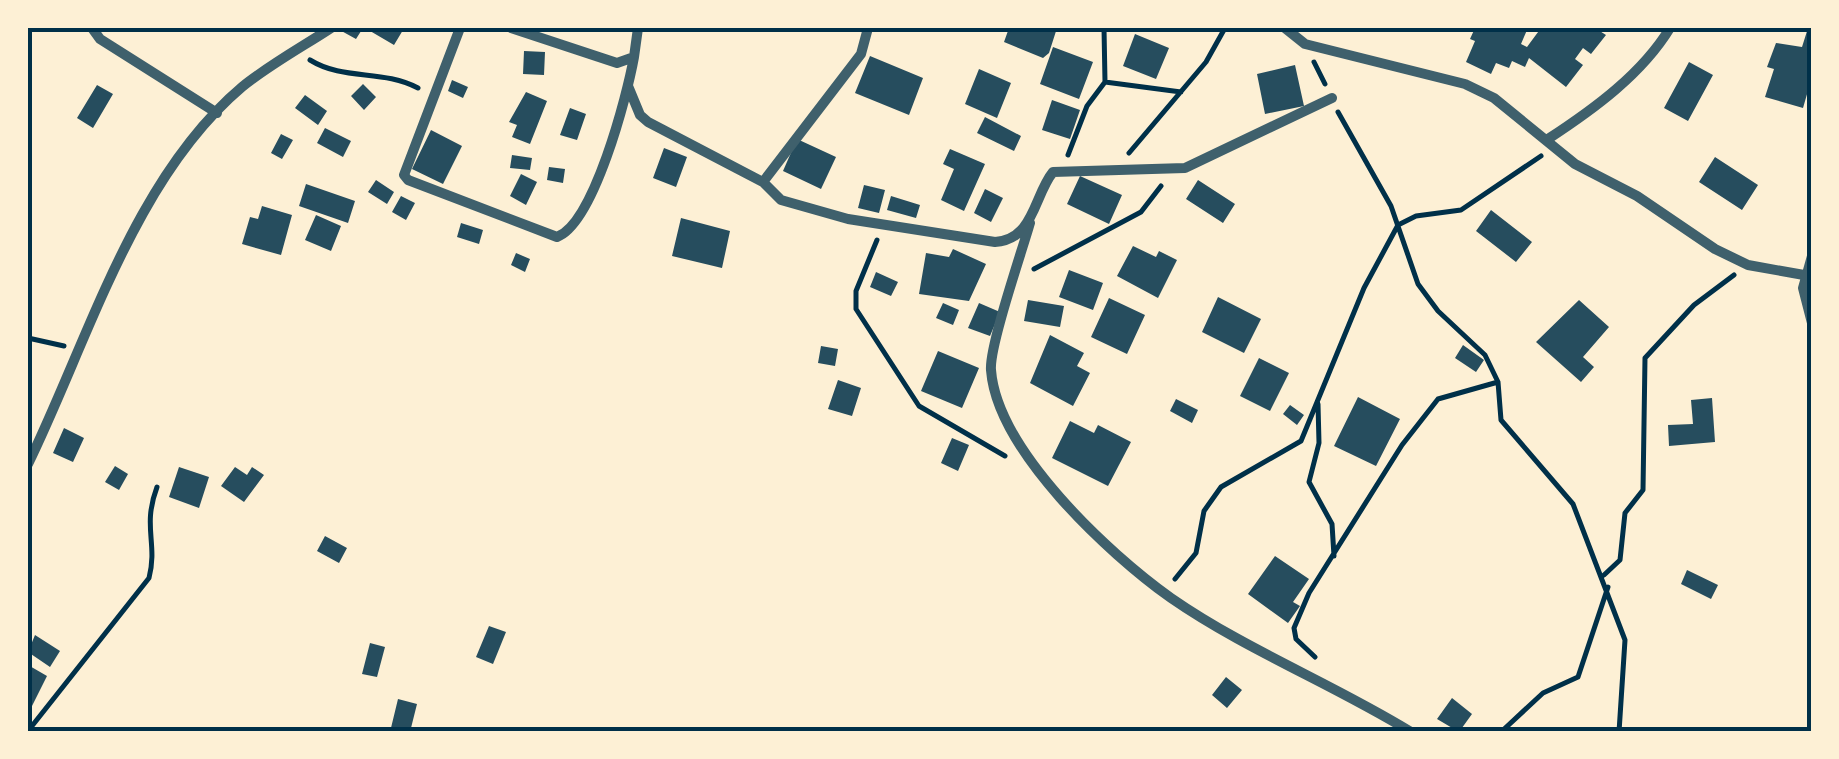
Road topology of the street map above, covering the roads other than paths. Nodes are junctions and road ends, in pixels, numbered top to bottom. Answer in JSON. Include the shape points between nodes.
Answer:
{"nodes":[{"id":1,"x":92,"y":28,"type":"edge"},
{"id":2,"x":331,"y":28,"type":"edge"},
{"id":3,"x":460,"y":28,"type":"edge"},
{"id":4,"x":511,"y":28,"type":"edge"},
{"id":5,"x":638,"y":28,"type":"edge"},
{"id":6,"x":868,"y":28,"type":"edge"},
{"id":7,"x":1286,"y":28,"type":"edge"},
{"id":8,"x":1670,"y":28,"type":"edge"},
{"id":9,"x":634,"y":57,"type":"junction"},
{"id":10,"x":628,"y":86,"type":"junction"},
{"id":11,"x":1332,"y":98,"type":"road end"},
{"id":12,"x":218,"y":112,"type":"junction"},
{"id":13,"x":1552,"y":142,"type":"junction"},
{"id":14,"x":764,"y":182,"type":"junction"},
{"id":15,"x":1032,"y":216,"type":"junction"},
{"id":16,"x":1812,"y":256,"type":"edge"},
{"id":17,"x":1804,"y":275,"type":"junction"},
{"id":18,"x":1812,"y":324,"type":"edge"},
{"id":19,"x":28,"y":464,"type":"edge"},
{"id":20,"x":1411,"y":732,"type":"edge"}],
"edges":[{"from":1,"to":12,"type":"street"},
{"from":2,"to":12,"type":"street","via":[[243,87]]},
{"from":3,"to":10,"type":"street","via":[[405,168],[408,180],[558,237],[576,225]]},
{"from":4,"to":9,"type":"street","via":[[616,64]]},
{"from":5,"to":9,"type":"street"},
{"from":6,"to":14,"type":"street","via":[[861,54]]},
{"from":7,"to":13,"type":"street","via":[[1305,44],[1465,84]]},
{"from":8,"to":13,"type":"street","via":[[1656,51]]},
{"from":9,"to":10,"type":"street"},
{"from":10,"to":14,"type":"street","via":[[648,122]]},
{"from":11,"to":15,"type":"street","via":[[1200,164],[1062,170],[1048,178]]},
{"from":12,"to":19,"type":"street","via":[[125,242]]},
{"from":13,"to":17,"type":"street","via":[[1576,164],[1716,248],[1748,264]]},
{"from":14,"to":15,"type":"street","via":[[781,200],[848,219],[1003,242]]},
{"from":15,"to":20,"type":"street","via":[[991,369],[996,399],[1036,467],[1088,525],[1165,592]]},
{"from":16,"to":17,"type":"street"},
{"from":17,"to":18,"type":"street"}]}
